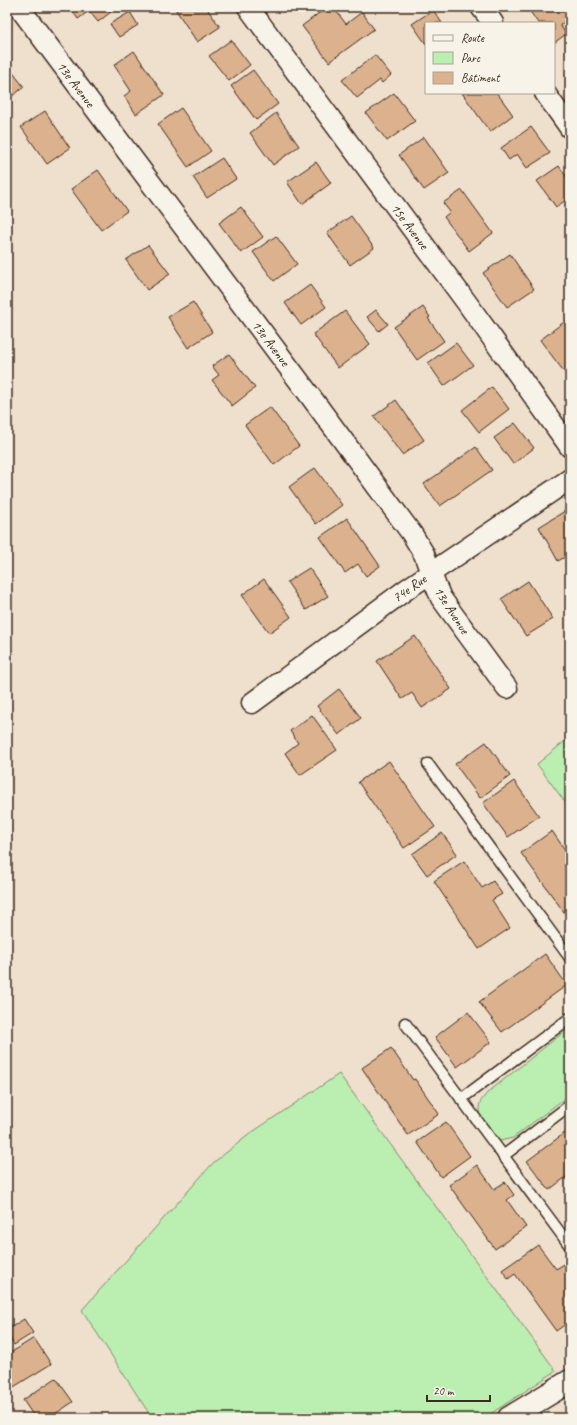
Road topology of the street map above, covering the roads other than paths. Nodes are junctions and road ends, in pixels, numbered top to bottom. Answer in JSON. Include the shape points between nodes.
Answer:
{"nodes":[{"id":1,"x":19,"y":7,"type":"edge"},
{"id":2,"x":248,"y":7,"type":"edge"},
{"id":3,"x":481,"y":7,"type":"edge"},
{"id":4,"x":492,"y":22,"type":"edge"},
{"id":5,"x":546,"y":94,"type":"edge"},
{"id":6,"x":570,"y":128,"type":"edge"},
{"id":7,"x":570,"y":447,"type":"edge"},
{"id":8,"x":570,"y":479,"type":"edge"},
{"id":9,"x":432,"y":572,"type":"junction"},
{"id":10,"x":507,"y":688,"type":"dead end"},
{"id":11,"x":252,"y":702,"type":"dead end"},
{"id":12,"x":428,"y":764,"type":"dead end"},
{"id":13,"x":570,"y":958,"type":"edge"},
{"id":14,"x":570,"y":1018,"type":"edge"},
{"id":15,"x":405,"y":1023,"type":"dead end"},
{"id":16,"x":461,"y":1099,"type":"junction"},
{"id":17,"x":570,"y":1105,"type":"edge"},
{"id":18,"x":503,"y":1156,"type":"junction"},
{"id":19,"x":569,"y":1242,"type":"edge"},
{"id":20,"x":570,"y":1381,"type":"edge"},
{"id":21,"x":509,"y":1418,"type":"edge"}],
"edges":[{"from":1,"to":9,"type":"street","name":"13e Avenue","via":[[407,528]]},
{"from":2,"to":7,"type":"street","name":"15e Avenue"},
{"from":3,"to":4,"type":"street"},
{"from":5,"to":6,"type":"street"},
{"from":8,"to":9,"type":"street","name":"74e Rue"},
{"from":9,"to":10,"type":"street","name":"13e Avenue","via":[[441,598]]},
{"from":9,"to":11,"type":"street","name":"74e Rue"},
{"from":12,"to":13,"type":"lane"},
{"from":14,"to":16,"type":"lane"},
{"from":15,"to":16,"type":"lane"},
{"from":16,"to":18,"type":"lane"},
{"from":17,"to":18,"type":"lane"},
{"from":18,"to":19,"type":"lane"},
{"from":20,"to":21,"type":"street"}]}
